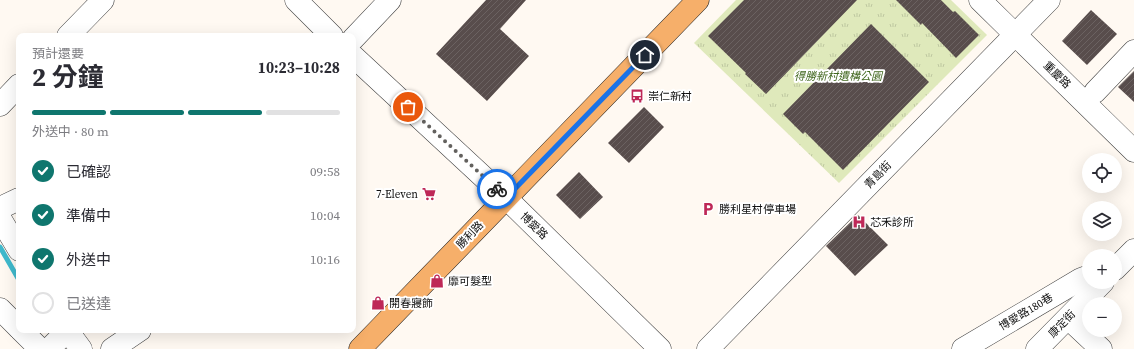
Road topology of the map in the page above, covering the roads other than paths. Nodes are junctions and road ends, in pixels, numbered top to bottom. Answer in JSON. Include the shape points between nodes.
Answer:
{"nodes":[{"id":1,"x":103,"y":0,"type":"edge"},
{"id":2,"x":296,"y":0,"type":"edge"},
{"id":3,"x":390,"y":0,"type":"edge"},
{"id":4,"x":698,"y":0,"type":"edge"},
{"id":5,"x":980,"y":0,"type":"edge"},
{"id":6,"x":1049,"y":0,"type":"edge"},
{"id":7,"x":71,"y":33,"type":"edge"},
{"id":8,"x":329,"y":33,"type":"edge"},
{"id":9,"x":1015,"y":35,"type":"junction"},
{"id":10,"x":356,"y":36,"type":"edge"},
{"id":11,"x":1134,"y":51,"type":"edge"},
{"id":12,"x":356,"y":59,"type":"edge"},
{"id":13,"x":16,"y":88,"type":"edge"},
{"id":14,"x":1095,"y":92,"type":"dead end"},
{"id":15,"x":0,"y":105,"type":"edge"},
{"id":16,"x":1134,"y":151,"type":"edge"},
{"id":17,"x":506,"y":198,"type":"junction"},
{"id":18,"x":16,"y":200,"type":"edge"},
{"id":19,"x":0,"y":208,"type":"edge"},
{"id":20,"x":0,"y":218,"type":"edge"},
{"id":21,"x":16,"y":245,"type":"edge"},
{"id":22,"x":1082,"y":279,"type":"edge"},
{"id":23,"x":1096,"y":289,"type":"edge"},
{"id":24,"x":0,"y":309,"type":"edge"},
{"id":25,"x":1068,"y":318,"type":"junction"},
{"id":26,"x":16,"y":325,"type":"edge"},
{"id":27,"x":33,"y":333,"type":"edge"},
{"id":28,"x":136,"y":333,"type":"edge"},
{"id":29,"x":58,"y":339,"type":"edge"},
{"id":30,"x":81,"y":349,"type":"edge"},
{"id":31,"x":112,"y":349,"type":"edge"},
{"id":32,"x":360,"y":349,"type":"edge"},
{"id":33,"x":660,"y":349,"type":"edge"},
{"id":34,"x":708,"y":349,"type":"edge"},
{"id":35,"x":963,"y":349,"type":"edge"},
{"id":36,"x":1037,"y":349,"type":"edge"},
{"id":37,"x":1101,"y":349,"type":"edge"}],
"edges":[{"from":1,"to":7,"type":"street"},
{"from":2,"to":8,"type":"street"},
{"from":3,"to":10,"type":"street"},
{"from":4,"to":17,"type":"main road","name":"勝利路"},
{"from":5,"to":9,"type":"street","name":"重慶路"},
{"from":6,"to":9,"type":"street","name":"青島街"},
{"from":9,"to":16,"type":"street","name":"重慶路"},
{"from":9,"to":34,"type":"street","name":"青島街"},
{"from":11,"to":14,"type":"street"},
{"from":12,"to":17,"type":"street","name":"博愛路"},
{"from":13,"to":15,"type":"street"},
{"from":17,"to":32,"type":"main road","name":"勝利路"},
{"from":17,"to":33,"type":"street","name":"博愛路"},
{"from":18,"to":19,"type":"street"},
{"from":20,"to":21,"type":"street"},
{"from":22,"to":35,"type":"street","name":"博愛路180巷"},
{"from":23,"to":25,"type":"street","name":"康定街"},
{"from":24,"to":26,"type":"street"},
{"from":25,"to":36,"type":"street","name":"康定街"},
{"from":25,"to":37,"type":"street"},
{"from":27,"to":29,"type":"street"},
{"from":28,"to":31,"type":"street"},
{"from":29,"to":30,"type":"street"}]}
